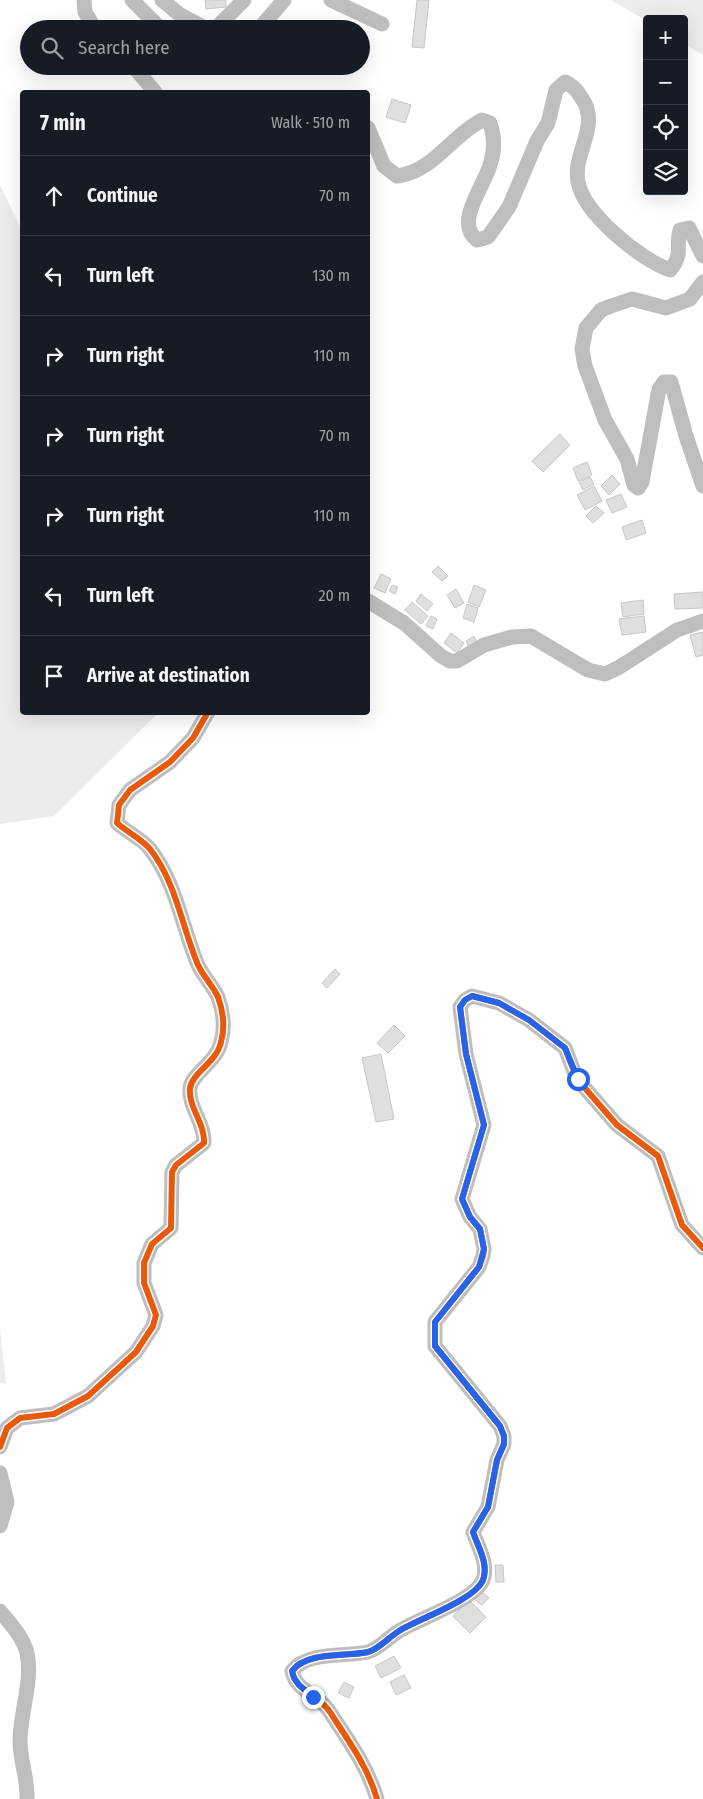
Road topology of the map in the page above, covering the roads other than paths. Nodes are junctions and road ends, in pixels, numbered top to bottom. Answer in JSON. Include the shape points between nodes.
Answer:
{"nodes":[{"id":1,"x":84,"y":0,"type":"edge"},
{"id":2,"x":132,"y":0,"type":"edge"},
{"id":3,"x":162,"y":0,"type":"edge"},
{"id":4,"x":244,"y":0,"type":"edge"},
{"id":5,"x":284,"y":0,"type":"edge"},
{"id":6,"x":331,"y":0,"type":"edge"},
{"id":7,"x":89,"y":20,"type":"edge"},
{"id":8,"x":152,"y":20,"type":"edge"},
{"id":9,"x":190,"y":20,"type":"edge"},
{"id":10,"x":224,"y":20,"type":"edge"},
{"id":11,"x":267,"y":20,"type":"edge"},
{"id":12,"x":382,"y":24,"type":"dead end"},
{"id":13,"x":141,"y":75,"type":"edge"},
{"id":14,"x":154,"y":90,"type":"edge"},
{"id":15,"x":370,"y":133,"type":"edge"},
{"id":16,"x":703,"y":256,"type":"edge"},
{"id":17,"x":703,"y":282,"type":"edge"},
{"id":18,"x":703,"y":486,"type":"edge"},
{"id":19,"x":370,"y":602,"type":"edge"},
{"id":20,"x":703,"y":621,"type":"edge"},
{"id":21,"x":206,"y":715,"type":"edge"},
{"id":22,"x":703,"y":1248,"type":"edge"},
{"id":23,"x":0,"y":1447,"type":"edge"},
{"id":24,"x":0,"y":1473,"type":"edge"},
{"id":25,"x":0,"y":1526,"type":"edge"},
{"id":26,"x":0,"y":1611,"type":"edge"},
{"id":27,"x":27,"y":1799,"type":"edge"},
{"id":28,"x":377,"y":1799,"type":"edge"}],
"edges":[{"from":1,"to":7,"type":"street"},
{"from":2,"to":8,"type":"street"},
{"from":3,"to":9,"type":"street"},
{"from":4,"to":10,"type":"street"},
{"from":5,"to":11,"type":"street"},
{"from":6,"to":12,"type":"street"},
{"from":13,"to":14,"type":"street"},
{"from":15,"to":16,"type":"street","via":[[384,166],[397,176],[419,169],[435,159],[467,128],[482,120],[490,123],[494,134],[492,156],[467,224],[477,240],[488,236],[509,208],[548,123],[556,90],[564,82],[571,84],[590,112],[578,182],[597,214],[637,254],[657,265],[670,270],[677,262],[680,230],[689,228]]},
{"from":17,"to":18,"type":"street","via":[[690,299],[666,308],[632,299],[601,310],[586,328],[582,348],[585,366],[605,420],[627,459],[634,485],[638,488],[642,482],[659,390],[664,382],[671,382]]},
{"from":19,"to":20,"type":"street","via":[[404,623],[440,656],[450,661],[457,661],[484,645],[512,637],[531,636],[588,670],[605,674],[677,630]]},
{"from":21,"to":23,"type":"street","via":[[193,738],[170,762],[130,790],[118,805],[118,823],[149,848],[162,868],[183,917],[198,965],[218,997],[224,1022],[221,1043],[213,1060],[196,1076],[190,1088],[193,1106],[204,1131],[204,1143],[176,1165],[172,1172],[171,1228],[152,1244],[144,1263],[144,1283],[156,1315],[153,1326],[136,1352],[88,1396],[54,1414],[20,1418],[7,1428]]},
{"from":22,"to":28,"type":"street","via":[[682,1225],[658,1156],[618,1125],[578,1079],[565,1048],[529,1020],[499,1003],[472,996],[465,1000],[460,1007],[466,1054],[484,1125],[462,1199],[480,1229],[484,1249],[479,1267],[435,1322],[435,1346],[500,1426],[504,1436],[488,1507],[473,1532],[483,1555],[485,1574],[473,1591],[454,1604],[400,1630],[370,1652],[311,1659],[292,1671],[299,1685],[324,1704],[350,1743],[371,1778]]},
{"from":24,"to":25,"type":"street","via":[[7,1502]]},
{"from":26,"to":27,"type":"street","via":[[27,1652],[28,1672],[20,1743],[28,1786]]}]}
